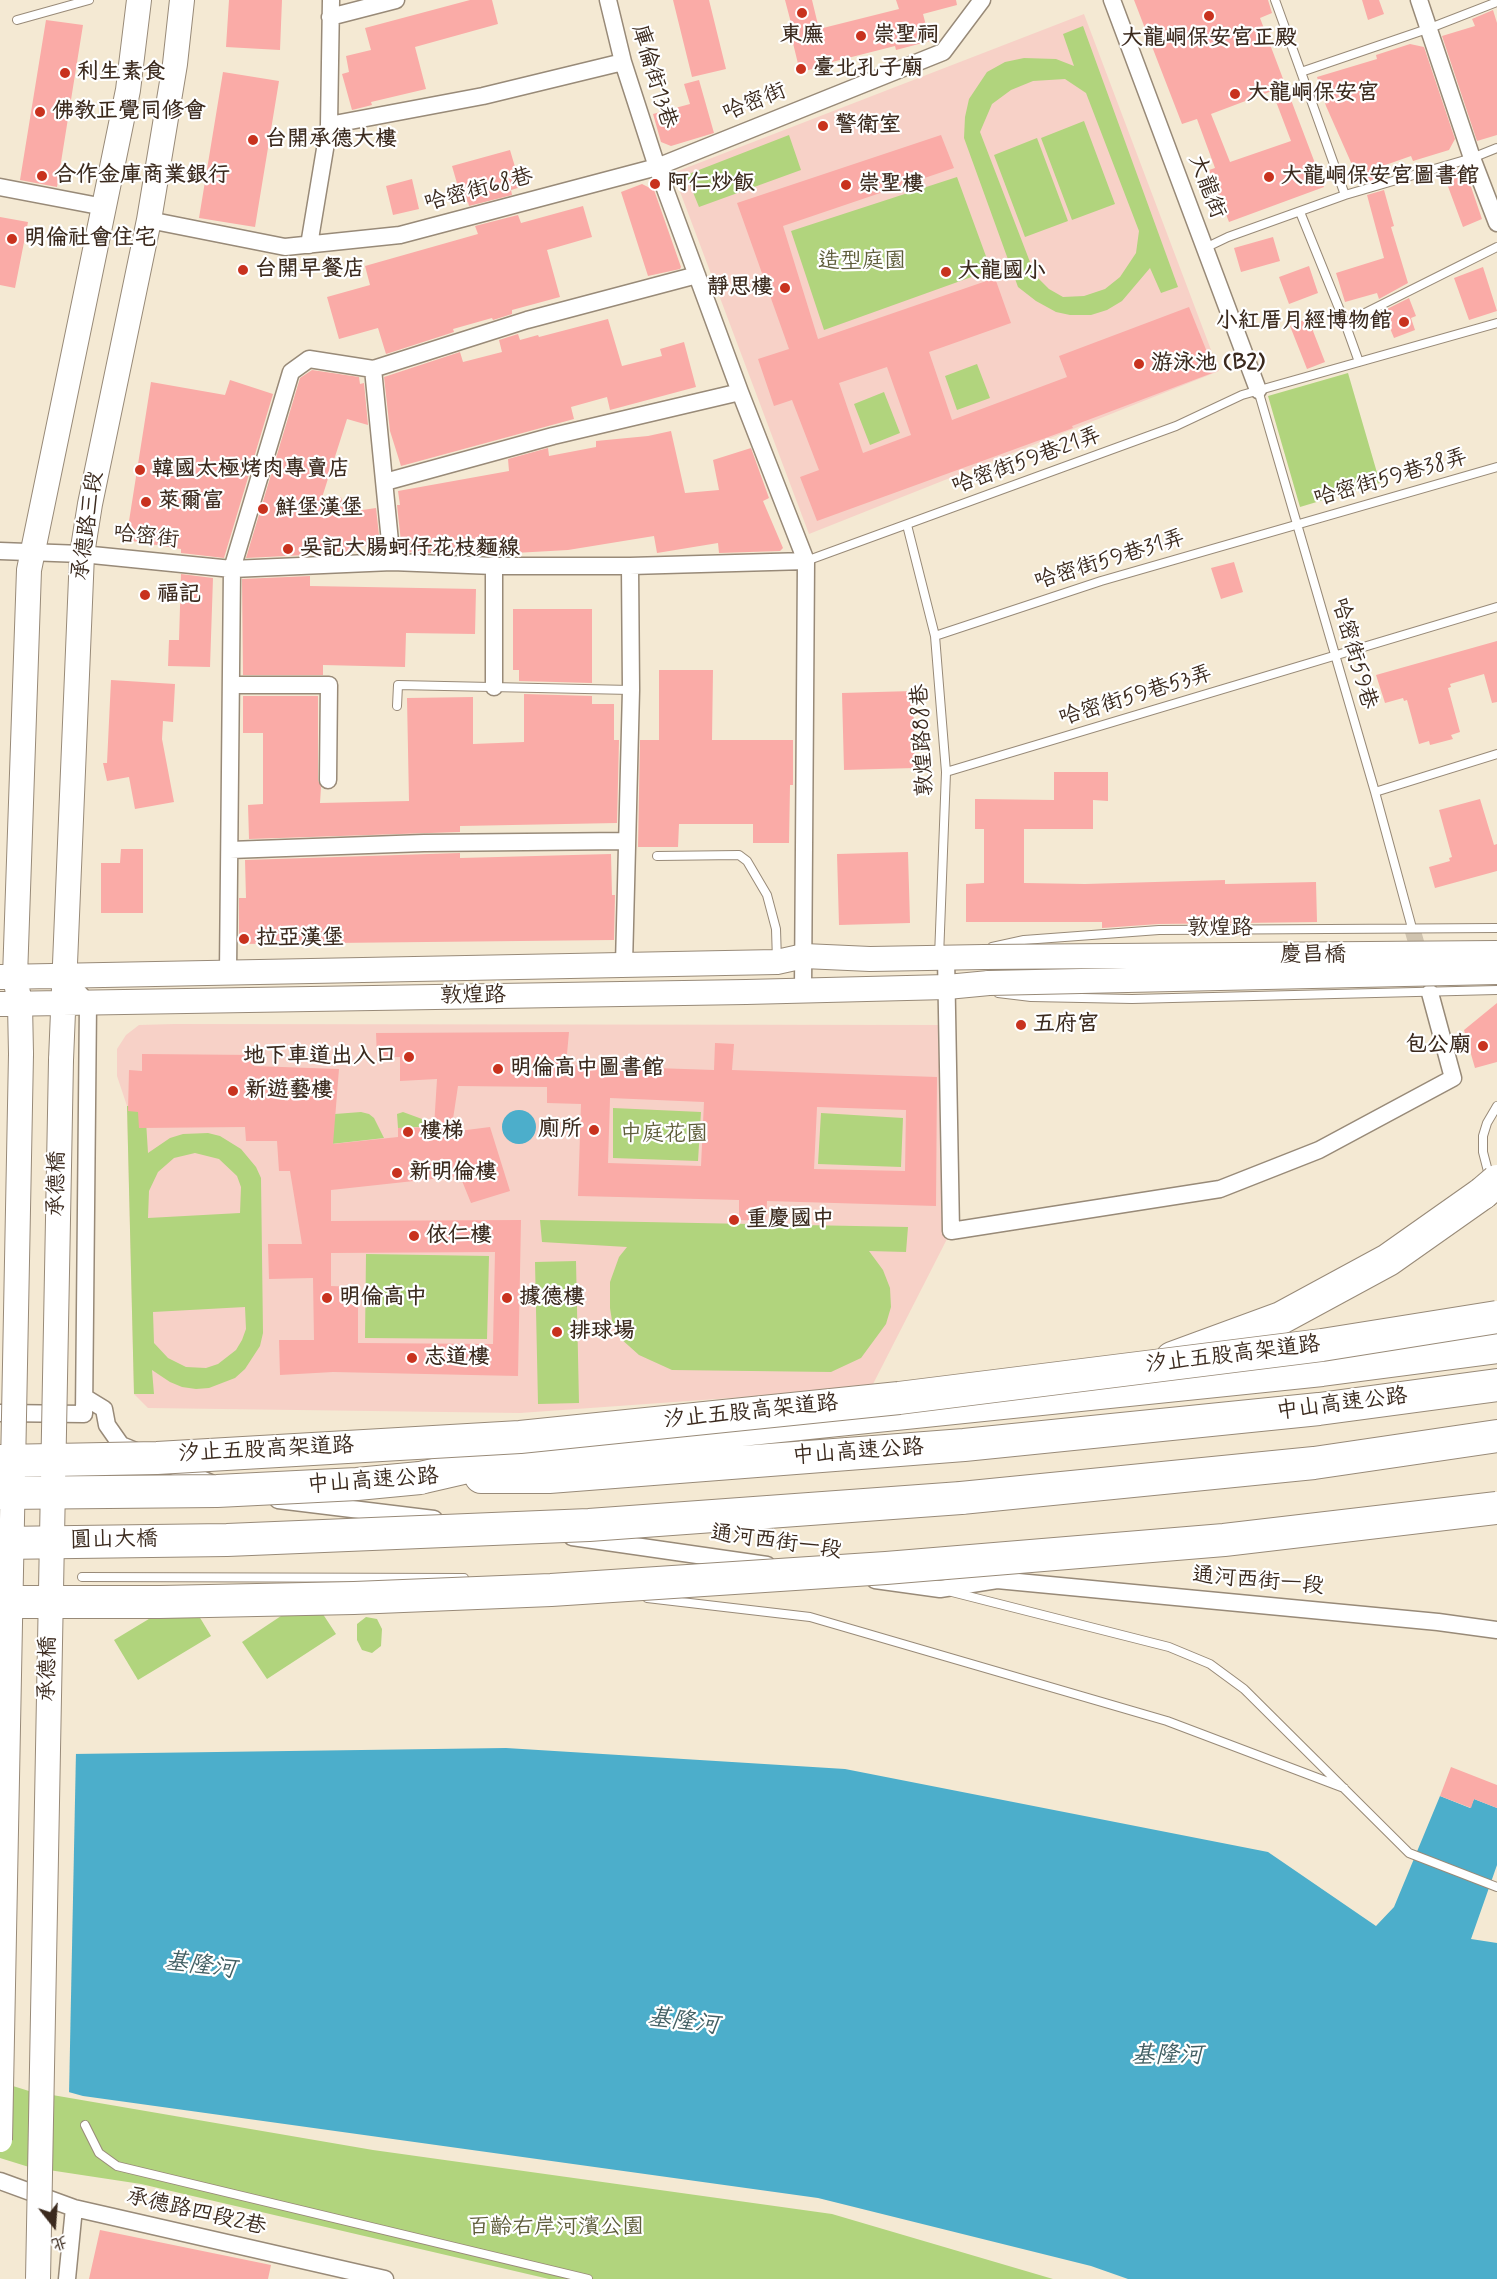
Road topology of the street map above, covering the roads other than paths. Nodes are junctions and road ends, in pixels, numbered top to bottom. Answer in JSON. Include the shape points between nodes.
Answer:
{"nodes":[{"id":1,"x":89,"y":0,"type":"edge"},
{"id":2,"x":139,"y":0,"type":"edge"},
{"id":3,"x":182,"y":0,"type":"edge"},
{"id":4,"x":331,"y":0,"type":"edge"},
{"id":5,"x":396,"y":0,"type":"edge"},
{"id":6,"x":608,"y":0,"type":"edge"},
{"id":7,"x":982,"y":0,"type":"edge"},
{"id":8,"x":1112,"y":0,"type":"edge"},
{"id":9,"x":1275,"y":0,"type":"edge"},
{"id":10,"x":1419,"y":0,"type":"edge"},
{"id":11,"x":1497,"y":2,"type":"edge"},
{"id":12,"x":330,"y":17,"type":"junction"},
{"id":13,"x":17,"y":20,"type":"dead end"},
{"id":14,"x":1430,"y":28,"type":"junction"},
{"id":15,"x":623,"y":62,"type":"junction"},
{"id":16,"x":1301,"y":72,"type":"junction"},
{"id":17,"x":329,"y":125,"type":"junction"},
{"id":18,"x":1497,"y":148,"type":"edge"},
{"id":19,"x":1472,"y":158,"type":"junction"},
{"id":20,"x":657,"y":167,"type":"junction"},
{"id":21,"x":0,"y":188,"type":"edge"},
{"id":22,"x":1345,"y":195,"type":"junction"},
{"id":23,"x":104,"y":207,"type":"junction"},
{"id":24,"x":1300,"y":212,"type":"junction"},
{"id":25,"x":148,"y":220,"type":"junction"},
{"id":26,"x":1497,"y":223,"type":"edge"},
{"id":27,"x":309,"y":244,"type":"junction"},
{"id":28,"x":1497,"y":247,"type":"edge"},
{"id":29,"x":1205,"y":248,"type":"junction"},
{"id":30,"x":697,"y":275,"type":"junction"},
{"id":31,"x":1345,"y":323,"type":"junction"},
{"id":32,"x":1497,"y":323,"type":"edge"},
{"id":33,"x":1359,"y":362,"type":"junction"},
{"id":34,"x":373,"y":369,"type":"junction"},
{"id":35,"x":1258,"y":390,"type":"junction"},
{"id":36,"x":740,"y":392,"type":"junction"},
{"id":37,"x":1497,"y":468,"type":"edge"},
{"id":38,"x":385,"y":482,"type":"junction"},
{"id":39,"x":1296,"y":524,"type":"junction"},
{"id":40,"x":907,"y":525,"type":"junction"},
{"id":41,"x":0,"y":551,"type":"edge"},
{"id":42,"x":32,"y":553,"type":"junction"},
{"id":43,"x":82,"y":554,"type":"junction"},
{"id":44,"x":806,"y":561,"type":"junction"},
{"id":45,"x":392,"y":562,"type":"junction"},
{"id":46,"x":494,"y":566,"type":"junction"},
{"id":47,"x":630,"y":566,"type":"junction"},
{"id":48,"x":232,"y":569,"type":"junction"},
{"id":49,"x":1497,"y":607,"type":"edge"},
{"id":50,"x":935,"y":636,"type":"junction"},
{"id":51,"x":1336,"y":656,"type":"junction"},
{"id":52,"x":231,"y":685,"type":"junction"},
{"id":53,"x":494,"y":687,"type":"junction"},
{"id":54,"x":631,"y":690,"type":"junction"},
{"id":55,"x":397,"y":706,"type":"dead end"},
{"id":56,"x":1497,"y":754,"type":"edge"},
{"id":57,"x":946,"y":772,"type":"junction"},
{"id":58,"x":328,"y":780,"type":"dead end"},
{"id":59,"x":1375,"y":792,"type":"junction"},
{"id":60,"x":626,"y":841,"type":"junction"},
{"id":61,"x":230,"y":850,"type":"junction"},
{"id":62,"x":657,"y":856,"type":"dead end"},
{"id":63,"x":1412,"y":928,"type":"junction"},
{"id":64,"x":1497,"y":928,"type":"edge"},
{"id":65,"x":1497,"y":953,"type":"edge"},
{"id":66,"x":804,"y":956,"type":"junction"},
{"id":67,"x":943,"y":957,"type":"junction"},
{"id":68,"x":984,"y":957,"type":"joint"},
{"id":69,"x":777,"y":962,"type":"junction"},
{"id":70,"x":624,"y":964,"type":"junction"},
{"id":71,"x":228,"y":972,"type":"junction"},
{"id":72,"x":1497,"y":972,"type":"edge"},
{"id":73,"x":64,"y":976,"type":"junction"},
{"id":74,"x":7,"y":977,"type":"edge"},
{"id":75,"x":989,"y":983,"type":"joint"},
{"id":76,"x":946,"y":987,"type":"junction"},
{"id":77,"x":803,"y":990,"type":"junction"},
{"id":78,"x":1497,"y":990,"type":"edge"},
{"id":79,"x":1430,"y":993,"type":"junction"},
{"id":80,"x":7,"y":1002,"type":"edge"},
{"id":81,"x":63,"y":1003,"type":"junction"},
{"id":82,"x":88,"y":1003,"type":"junction"},
{"id":83,"x":21,"y":1054,"type":"joint"},
{"id":84,"x":61,"y":1060,"type":"joint"},
{"id":85,"x":1497,"y":1106,"type":"edge"},
{"id":86,"x":1491,"y":1188,"type":"edge"},
{"id":87,"x":1497,"y":1317,"type":"edge"},
{"id":88,"x":1497,"y":1347,"type":"edge"},
{"id":89,"x":1497,"y":1385,"type":"edge"},
{"id":90,"x":86,"y":1398,"type":"junction"},
{"id":91,"x":1036,"y":1399,"type":"junction"},
{"id":92,"x":0,"y":1413,"type":"edge"},
{"id":93,"x":1497,"y":1436,"type":"edge"},
{"id":94,"x":1406,"y":1449,"type":"junction"},
{"id":95,"x":1497,"y":1453,"type":"edge"},
{"id":96,"x":0,"y":1461,"type":"edge"},
{"id":97,"x":420,"y":1478,"type":"junction"},
{"id":98,"x":0,"y":1493,"type":"edge"},
{"id":99,"x":228,"y":1493,"type":"junction"},
{"id":100,"x":114,"y":1500,"type":"dead end"},
{"id":101,"x":1497,"y":1508,"type":"edge"},
{"id":102,"x":0,"y":1543,"type":"edge"},
{"id":103,"x":82,"y":1577,"type":"dead end"},
{"id":104,"x":475,"y":1579,"type":"dead end"},
{"id":105,"x":510,"y":1582,"type":"dead end"},
{"id":106,"x":940,"y":1589,"type":"junction"},
{"id":107,"x":626,"y":1595,"type":"dead end"},
{"id":108,"x":638,"y":1597,"type":"dead end"},
{"id":109,"x":0,"y":1602,"type":"edge"},
{"id":110,"x":1497,"y":1630,"type":"edge"},
{"id":111,"x":1344,"y":1788,"type":"junction"},
{"id":112,"x":1497,"y":1887,"type":"edge"},
{"id":113,"x":85,"y":2125,"type":"dead end"},
{"id":114,"x":0,"y":2140,"type":"edge"},
{"id":115,"x":0,"y":2181,"type":"edge"},
{"id":116,"x":74,"y":2208,"type":"junction"},
{"id":117,"x":38,"y":2279,"type":"edge"},
{"id":118,"x":68,"y":2279,"type":"edge"},
{"id":119,"x":385,"y":2279,"type":"edge"},
{"id":120,"x":588,"y":2279,"type":"edge"}],
"edges":[{"from":1,"to":13,"type":"lane"},
{"from":2,"to":23,"type":"main road","name":"承德路三段","via":[[128,90]]},
{"from":3,"to":25,"type":"main road","name":"承德路三段"},
{"from":4,"to":12,"type":"street"},
{"from":5,"to":12,"type":"street"},
{"from":6,"to":15,"type":"street","name":"庫倫街13巷"},
{"from":7,"to":20,"type":"street","name":"哈密街","via":[[943,52]]},
{"from":8,"to":29,"type":"street","name":"大龍街"},
{"from":9,"to":16,"type":"lane"},
{"from":10,"to":14,"type":"street"},
{"from":11,"to":14,"type":"lane"},
{"from":12,"to":17,"type":"street"},
{"from":14,"to":16,"type":"lane"},
{"from":14,"to":19,"type":"street"},
{"from":15,"to":17,"type":"street","via":[[483,96]]},
{"from":15,"to":20,"type":"street","name":"庫倫街13巷"},
{"from":16,"to":22,"type":"lane"},
{"from":17,"to":27,"type":"street"},
{"from":18,"to":19,"type":"lane"},
{"from":19,"to":22,"type":"lane"},
{"from":19,"to":26,"type":"street"},
{"from":20,"to":27,"type":"street","name":"哈密街68巷","via":[[400,235]]},
{"from":20,"to":30,"type":"street","name":"庫倫街13巷"},
{"from":21,"to":23,"type":"street"},
{"from":22,"to":24,"type":"lane"},
{"from":23,"to":42,"type":"main road","name":"承德路三段"},
{"from":24,"to":29,"type":"lane"},
{"from":24,"to":31,"type":"lane"},
{"from":25,"to":27,"type":"street","name":"哈密街68巷","via":[[285,247]]},
{"from":25,"to":43,"type":"main road","name":"承德路三段"},
{"from":28,"to":31,"type":"lane"},
{"from":29,"to":35,"type":"street","name":"大龍街"},
{"from":30,"to":34,"type":"street","via":[[527,320]]},
{"from":30,"to":36,"type":"street","name":"庫倫街13巷"},
{"from":31,"to":33,"type":"lane"},
{"from":32,"to":33,"type":"lane","name":"哈密街59巷21弄"},
{"from":33,"to":35,"type":"lane","name":"哈密街59巷21弄"},
{"from":34,"to":38,"type":"street"},
{"from":34,"to":48,"type":"street","via":[[309,359],[291,372]]},
{"from":35,"to":39,"type":"lane","name":"哈密街59巷"},
{"from":35,"to":40,"type":"lane","name":"哈密街59巷21弄","via":[[1176,426]]},
{"from":36,"to":38,"type":"street","via":[[553,436]]},
{"from":36,"to":44,"type":"street","name":"庫倫街13巷"},
{"from":37,"to":39,"type":"lane","name":"哈密街59巷38弄"},
{"from":38,"to":45,"type":"street"},
{"from":39,"to":50,"type":"lane","name":"哈密街59巷31弄","via":[[1101,581]]},
{"from":39,"to":51,"type":"lane","name":"哈密街59巷"},
{"from":40,"to":44,"type":"lane","name":"哈密街59巷21弄"},
{"from":40,"to":50,"type":"lane","name":"敦煌路88巷"},
{"from":41,"to":42,"type":"street","name":"哈密街"},
{"from":42,"to":43,"type":"street","name":"哈密街"},
{"from":42,"to":74,"type":"main road","name":"承德路三段"},
{"from":43,"to":48,"type":"street","name":"哈密街"},
{"from":43,"to":73,"type":"main road","name":"承德路三段"},
{"from":44,"to":47,"type":"street","name":"哈密街"},
{"from":44,"to":66,"type":"street"},
{"from":45,"to":46,"type":"street","name":"哈密街"},
{"from":45,"to":48,"type":"street","name":"哈密街"},
{"from":46,"to":47,"type":"street","name":"哈密街"},
{"from":46,"to":53,"type":"street"},
{"from":47,"to":54,"type":"street"},
{"from":48,"to":52,"type":"street"},
{"from":49,"to":51,"type":"lane","name":"哈密街59巷53弄"},
{"from":50,"to":57,"type":"lane","name":"敦煌路88巷"},
{"from":51,"to":57,"type":"lane","name":"哈密街59巷53弄"},
{"from":51,"to":59,"type":"lane","name":"哈密街59巷"},
{"from":52,"to":58,"type":"street","via":[[329,685]]},
{"from":52,"to":61,"type":"street"},
{"from":53,"to":54,"type":"lane"},
{"from":53,"to":55,"type":"lane","via":[[398,685]]},
{"from":54,"to":60,"type":"street"},
{"from":56,"to":59,"type":"lane"},
{"from":57,"to":67,"type":"lane","name":"敦煌路88巷"},
{"from":59,"to":63,"type":"lane","name":"哈密街59巷"},
{"from":60,"to":61,"type":"street"},
{"from":60,"to":70,"type":"street"},
{"from":61,"to":71,"type":"street"},
{"from":62,"to":69,"type":"lane","via":[[739,855],[747,861],[767,895],[776,930]]},
{"from":63,"to":64,"type":"lane","name":"敦煌路"},
{"from":63,"to":67,"type":"lane","name":"敦煌路","via":[[1159,930],[1024,940]]},
{"from":65,"to":68,"type":"main road","name":"慶昌橋","bridge":true},
{"from":66,"to":67,"type":"main road","name":"敦煌路","via":[[870,960]]},
{"from":66,"to":69,"type":"main road","name":"敦煌路"},
{"from":66,"to":77,"type":"street"},
{"from":67,"to":68,"type":"main road","name":"敦煌路"},
{"from":67,"to":76,"type":"street"},
{"from":69,"to":70,"type":"main road","name":"敦煌路"},
{"from":70,"to":71,"type":"main road","name":"敦煌路"},
{"from":71,"to":73,"type":"main road","name":"敦煌路"},
{"from":72,"to":75,"type":"main road","name":"慶昌橋","bridge":true},
{"from":73,"to":74,"type":"main road","name":"敦煌路"},
{"from":73,"to":81,"type":"main road","name":"承德路三段"},
{"from":73,"to":82,"type":"street"},
{"from":74,"to":80,"type":"main road","name":"承德路三段"},
{"from":75,"to":76,"type":"main road","name":"敦煌路"},
{"from":76,"to":77,"type":"main road","name":"敦煌路"},
{"from":76,"to":79,"type":"lane","name":"敦煌路","via":[[1031,997],[1132,999]]},
{"from":76,"to":79,"type":"street","via":[[951,1231],[1220,1189],[1319,1150],[1453,1078]]},
{"from":77,"to":82,"type":"main road","name":"敦煌路"},
{"from":78,"to":79,"type":"lane","name":"敦煌路"},
{"from":80,"to":81,"type":"main road","name":"敦煌路"},
{"from":80,"to":83,"type":"main road","name":"承德路三段"},
{"from":81,"to":82,"type":"main road","name":"敦煌路"},
{"from":81,"to":84,"type":"main road","name":"承德路三段"},
{"from":82,"to":90,"type":"street"},
{"from":83,"to":114,"type":"main road","name":"承德橋","bridge":true},
{"from":84,"to":117,"type":"main road","name":"承德橋","bridge":true},
{"from":85,"to":86,"type":"lane","via":[[1483,1136]]},
{"from":86,"to":91,"type":"highway","via":[[1388,1260],[1281,1317],[1142,1369]]},
{"from":87,"to":96,"type":"highway","name":"汐止五股高架道路","bridge":true,"via":[[1322,1345],[899,1398],[520,1437],[156,1458]]},
{"from":88,"to":91,"type":"highway","via":[[1322,1370]]},
{"from":89,"to":97,"type":"highway","name":"中山高速公路","via":[[1319,1409],[964,1445],[549,1477]]},
{"from":90,"to":92,"type":"street","via":[[84,1414]]},
{"from":90,"to":99,"type":"street","name":"通河西街一段","via":[[104,1409],[107,1425],[121,1444]]},
{"from":91,"to":97,"type":"highway","via":[[537,1452]]},
{"from":93,"to":94,"type":"highway"},
{"from":94,"to":95,"type":"highway"},
{"from":94,"to":102,"type":"highway","name":"圓山大橋","bridge":true,"via":[[1314,1463],[961,1498],[589,1525],[227,1540]]},
{"from":97,"to":99,"type":"highway","name":"中山高速公路","bridge":true},
{"from":98,"to":99,"type":"highway","bridge":true},
{"from":99,"to":100,"type":"lane"},
{"from":99,"to":106,"type":"street","name":"通河西街一段"},
{"from":101,"to":109,"type":"highway","bridge":true,"via":[[1224,1540],[551,1590],[331,1599]]},
{"from":103,"to":104,"type":"lane"},
{"from":105,"to":107,"type":"lane"},
{"from":106,"to":110,"type":"street","name":"通河西街一段","via":[[997,1580]]},
{"from":106,"to":111,"type":"lane","via":[[1169,1647],[1210,1664],[1244,1689]]},
{"from":108,"to":111,"type":"lane","via":[[810,1617],[1167,1721]]},
{"from":111,"to":112,"type":"lane","via":[[1408,1853]]},
{"from":113,"to":120,"type":"lane","via":[[99,2153],[117,2166]]},
{"from":115,"to":116,"type":"street","name":"承德路四段2巷"},
{"from":116,"to":118,"type":"street"},
{"from":116,"to":119,"type":"street","name":"承德路四段2巷"}]}
